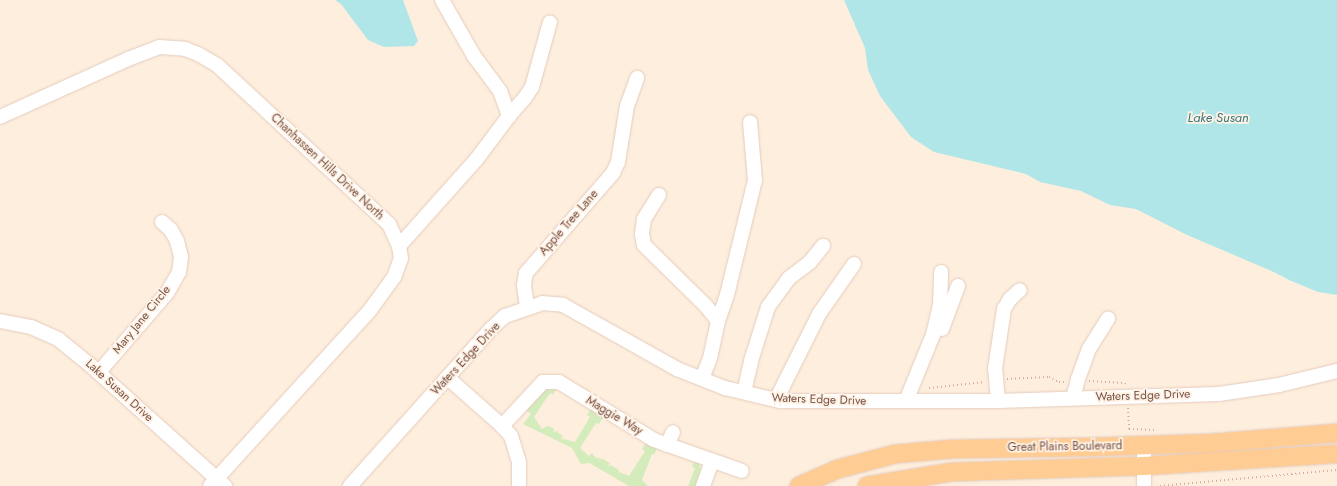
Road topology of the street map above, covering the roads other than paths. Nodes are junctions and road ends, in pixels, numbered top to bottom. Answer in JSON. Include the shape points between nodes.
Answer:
{"nodes":[{"id":1,"x":442,"y":0,"type":"edge"},
{"id":2,"x":550,"y":22,"type":"dead end"},
{"id":3,"x":637,"y":78,"type":"dead end"},
{"id":4,"x":509,"y":116,"type":"junction"},
{"id":5,"x":0,"y":117,"type":"edge"},
{"id":6,"x":750,"y":122,"type":"dead end"},
{"id":7,"x":659,"y":196,"type":"dead end"},
{"id":8,"x":162,"y":222,"type":"dead end"},
{"id":9,"x":399,"y":246,"type":"junction"},
{"id":10,"x":823,"y":246,"type":"dead end"},
{"id":11,"x":854,"y":264,"type":"dead end"},
{"id":12,"x":941,"y":272,"type":"dead end"},
{"id":13,"x":958,"y":286,"type":"dead end"},
{"id":14,"x":1020,"y":290,"type":"dead end"},
{"id":15,"x":527,"y":307,"type":"junction"},
{"id":16,"x":1108,"y":318,"type":"dead end"},
{"id":17,"x":0,"y":321,"type":"edge"},
{"id":18,"x":718,"y":321,"type":"junction"},
{"id":19,"x":1337,"y":371,"type":"edge"},
{"id":20,"x":99,"y":372,"type":"junction"},
{"id":21,"x":448,"y":378,"type":"junction"},
{"id":22,"x":702,"y":379,"type":"junction"},
{"id":23,"x":744,"y":392,"type":"junction"},
{"id":24,"x":912,"y":397,"type":"junction"},
{"id":25,"x":1073,"y":398,"type":"junction"},
{"id":26,"x":776,"y":400,"type":"junction"},
{"id":27,"x":998,"y":401,"type":"junction"},
{"id":28,"x":502,"y":426,"type":"junction"},
{"id":29,"x":673,"y":432,"type":"dead end"},
{"id":30,"x":1337,"y":433,"type":"edge"},
{"id":31,"x":668,"y":445,"type":"junction"},
{"id":32,"x":1144,"y":445,"type":"junction"},
{"id":33,"x":1337,"y":454,"type":"edge"},
{"id":34,"x":712,"y":461,"type":"junction"},
{"id":35,"x":1144,"y":466,"type":"junction"},
{"id":36,"x":742,"y":471,"type":"dead end"},
{"id":37,"x":217,"y":484,"type":"edge"},
{"id":38,"x":350,"y":486,"type":"edge"},
{"id":39,"x":519,"y":486,"type":"edge"},
{"id":40,"x":703,"y":486,"type":"edge"},
{"id":41,"x":799,"y":486,"type":"edge"},
{"id":42,"x":867,"y":486,"type":"edge"},
{"id":43,"x":1144,"y":486,"type":"edge"}],
"edges":[{"from":1,"to":4,"type":"street","via":[[474,56],[500,91]]},
{"from":2,"to":4,"type":"street","via":[[532,87]]},
{"from":3,"to":15,"type":"street","name":"Apple Tree Lane","via":[[628,106],[618,162],[613,173],[526,273],[524,285]]},
{"from":4,"to":9,"type":"street","via":[[476,160]]},
{"from":5,"to":9,"type":"street","name":"Chanhassen Hills Drive North","via":[[128,58],[159,47],[185,49],[217,65],[356,192],[389,224]]},
{"from":6,"to":18,"type":"street","via":[[755,180],[727,295]]},
{"from":7,"to":18,"type":"street","via":[[644,219],[644,245]]},
{"from":8,"to":20,"type":"street","name":"Mary Jane Circle","via":[[171,230],[177,241],[181,257],[179,272],[167,293]]},
{"from":9,"to":37,"type":"street","name":"Chanhassen Hills Drive North","via":[[401,258],[394,277],[371,309]]},
{"from":10,"to":23,"type":"street","via":[[810,262],[788,278],[768,307]]},
{"from":11,"to":26,"type":"street","via":[[818,314]]},
{"from":12,"to":24,"type":"street","via":[[940,305],[933,335]]},
{"from":13,"to":24,"type":"street"},
{"from":14,"to":27,"type":"street","via":[[1004,309],[994,369]]},
{"from":15,"to":21,"type":"street","name":"Waters Edge Drive","via":[[505,316]]},
{"from":15,"to":22,"type":"street","name":"Waters Edge Drive","via":[[542,302],[563,305],[677,369]]},
{"from":16,"to":25,"type":"street","via":[[1089,349]]},
{"from":17,"to":20,"type":"street","name":"Lake Susan Drive","via":[[31,327],[58,339]]},
{"from":18,"to":22,"type":"street","via":[[710,358]]},
{"from":19,"to":25,"type":"street","name":"Waters Edge Drive","via":[[1279,385],[1219,394]]},
{"from":20,"to":37,"type":"street","name":"Lake Susan Drive"},
{"from":21,"to":28,"type":"street"},
{"from":21,"to":38,"type":"street","name":"Waters Edge Drive"},
{"from":22,"to":23,"type":"street","name":"Waters Edge Drive"},
{"from":23,"to":26,"type":"street","name":"Waters Edge Drive"},
{"from":24,"to":26,"type":"street","name":"Waters Edge Drive"},
{"from":24,"to":27,"type":"street","name":"Waters Edge Drive"},
{"from":25,"to":27,"type":"street","name":"Waters Edge Drive"},
{"from":28,"to":31,"type":"street","name":"Maggie Way","via":[[535,389],[543,382],[553,381],[559,382],[654,440]]},
{"from":28,"to":39,"type":"street","via":[[511,436],[516,449]]},
{"from":29,"to":31,"type":"street"},
{"from":30,"to":32,"type":"main road","name":"Great Plains Boulevard"},
{"from":31,"to":34,"type":"street","name":"Maggie Way"},
{"from":32,"to":35,"type":"street"},
{"from":32,"to":41,"type":"main road","name":"Great Plains Boulevard","via":[[953,449],[895,454],[838,469]]},
{"from":33,"to":35,"type":"main road","name":"Great Plains Boulevard"},
{"from":34,"to":36,"type":"street","name":"Maggie Way"},
{"from":34,"to":40,"type":"street"},
{"from":35,"to":42,"type":"main road","name":"Great Plains Boulevard","via":[[952,472]]},
{"from":35,"to":43,"type":"street"}]}
